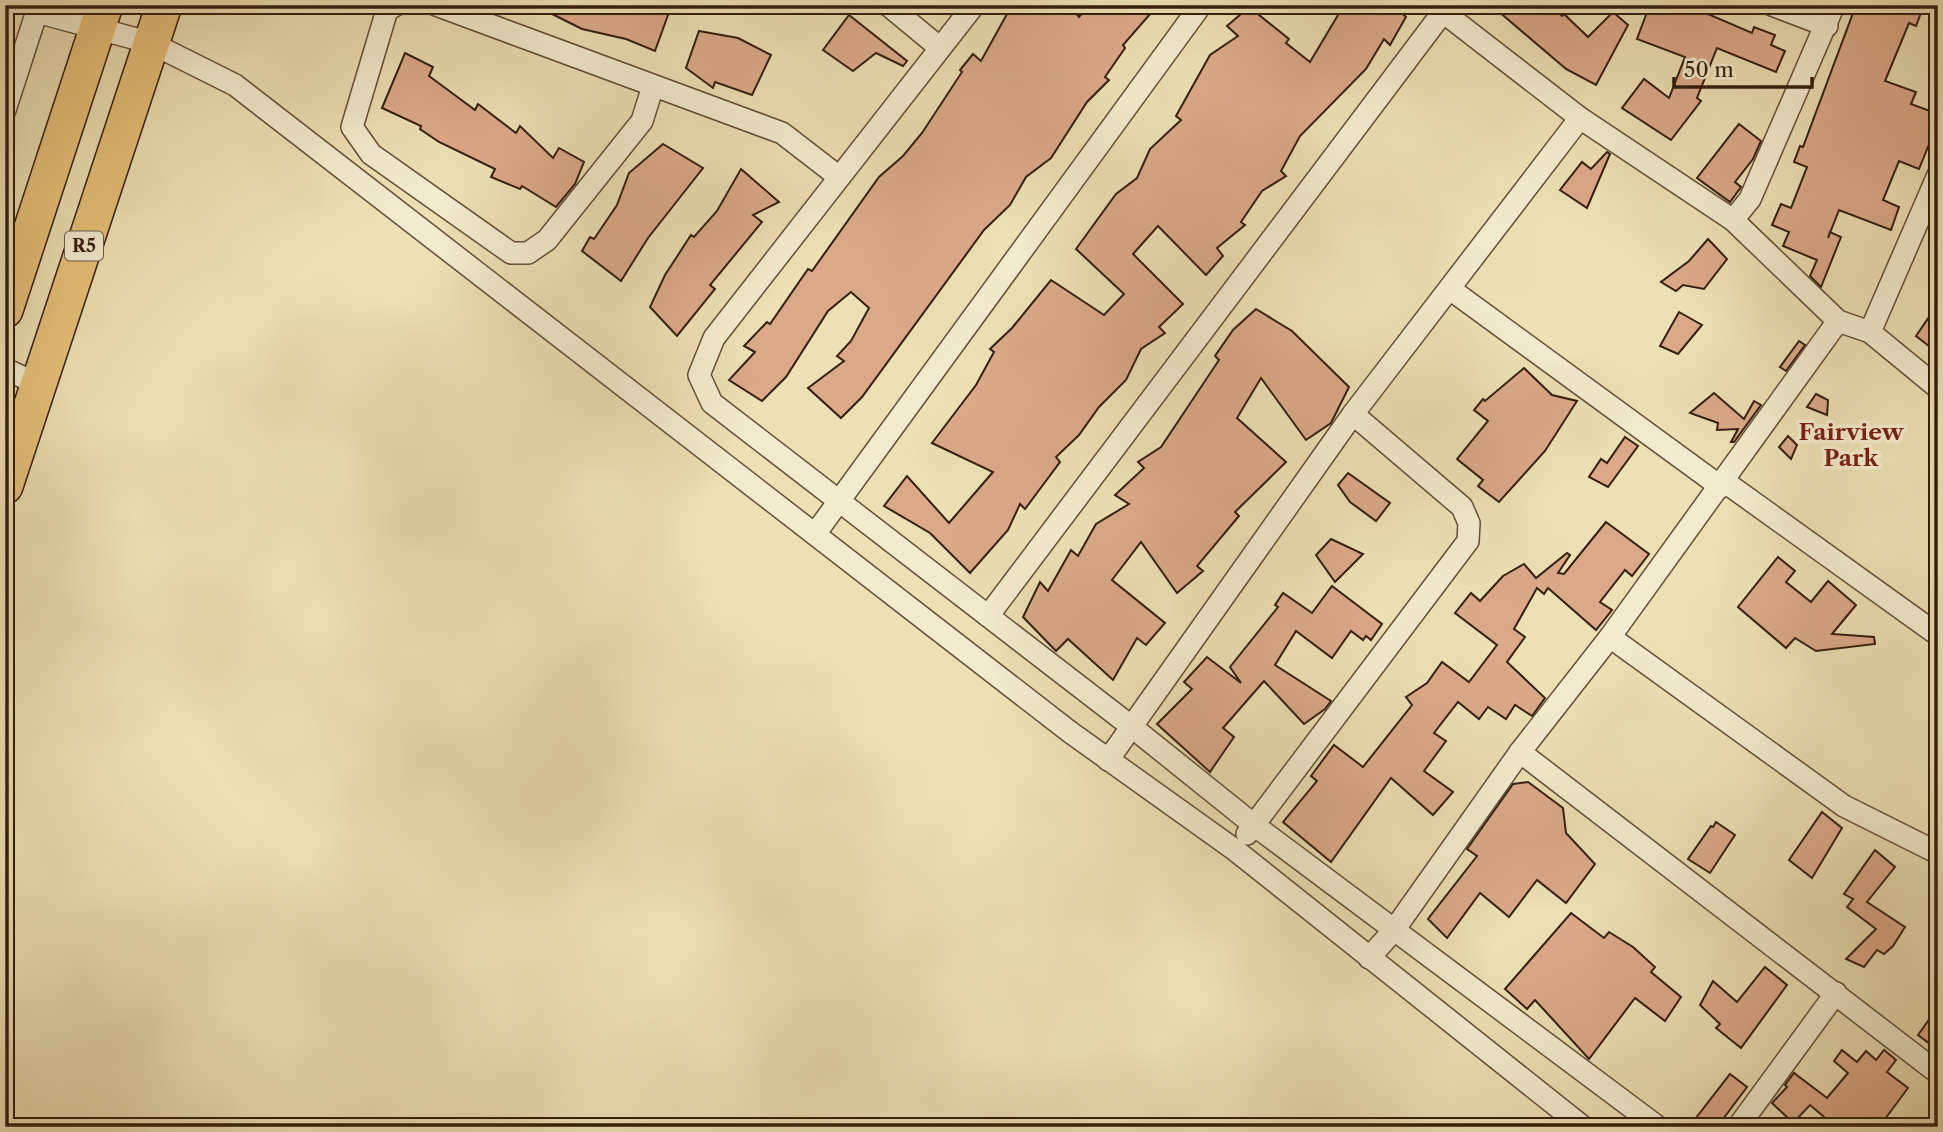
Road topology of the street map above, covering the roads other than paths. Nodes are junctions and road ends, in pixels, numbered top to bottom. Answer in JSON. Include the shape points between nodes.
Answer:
{"nodes":[{"id":1,"x":164,"y":5,"type":"edge"},
{"id":2,"x":396,"y":5,"type":"edge"},
{"id":3,"x":436,"y":5,"type":"edge"},
{"id":4,"x":888,"y":5,"type":"edge"},
{"id":5,"x":974,"y":5,"type":"edge"},
{"id":6,"x":1201,"y":5,"type":"edge"},
{"id":7,"x":1772,"y":5,"type":"edge"},
{"id":8,"x":1834,"y":5,"type":"edge"},
{"id":9,"x":38,"y":8,"type":"edge"},
{"id":10,"x":1438,"y":9,"type":"edge"},
{"id":11,"x":101,"y":18,"type":"edge"},
{"id":12,"x":1827,"y":26,"type":"junction"},
{"id":13,"x":151,"y":43,"type":"junction"},
{"id":14,"x":940,"y":48,"type":"junction"},
{"id":15,"x":653,"y":86,"type":"junction"},
{"id":16,"x":5,"y":110,"type":"edge"},
{"id":17,"x":1580,"y":118,"type":"junction"},
{"id":18,"x":1938,"y":175,"type":"edge"},
{"id":19,"x":839,"y":177,"type":"junction"},
{"id":20,"x":1733,"y":220,"type":"junction"},
{"id":21,"x":1930,"y":220,"type":"edge"},
{"id":22,"x":1450,"y":289,"type":"junction"},
{"id":23,"x":5,"y":310,"type":"edge"},
{"id":24,"x":1838,"y":321,"type":"junction"},
{"id":25,"x":1870,"y":332,"type":"junction"},
{"id":26,"x":5,"y":369,"type":"edge"},
{"id":27,"x":38,"y":384,"type":"junction"},
{"id":28,"x":1938,"y":387,"type":"edge"},
{"id":29,"x":1353,"y":414,"type":"junction"},
{"id":30,"x":1723,"y":484,"type":"junction"},
{"id":31,"x":5,"y":486,"type":"edge"},
{"id":32,"x":839,"y":501,"type":"junction"},
{"id":33,"x":815,"y":534,"type":"junction"},
{"id":34,"x":988,"y":616,"type":"junction"},
{"id":35,"x":1938,"y":635,"type":"edge"},
{"id":36,"x":1610,"y":637,"type":"junction"},
{"id":37,"x":1132,"y":727,"type":"junction"},
{"id":38,"x":1520,"y":752,"type":"junction"},
{"id":39,"x":1108,"y":760,"type":"junction"},
{"id":40,"x":1254,"y":825,"type":"junction"},
{"id":41,"x":1235,"y":850,"type":"junction"},
{"id":42,"x":1938,"y":853,"type":"edge"},
{"id":43,"x":1394,"y":930,"type":"junction"},
{"id":44,"x":1369,"y":958,"type":"junction"},
{"id":45,"x":1836,"y":993,"type":"junction"},
{"id":46,"x":1938,"y":1073,"type":"edge"},
{"id":47,"x":1583,"y":1127,"type":"edge"},
{"id":48,"x":1658,"y":1127,"type":"edge"},
{"id":49,"x":1738,"y":1127,"type":"edge"}],
"edges":[{"from":1,"to":13,"type":"highway","number":"R5"},
{"from":2,"to":15,"type":"street","via":[[387,10],[352,127],[371,154],[511,253],[528,253],[547,240],[642,121]]},
{"from":3,"to":15,"type":"street"},
{"from":4,"to":14,"type":"street"},
{"from":5,"to":14,"type":"street"},
{"from":6,"to":32,"type":"street"},
{"from":7,"to":12,"type":"street"},
{"from":8,"to":12,"type":"street"},
{"from":9,"to":11,"type":"street"},
{"from":9,"to":16,"type":"street"},
{"from":10,"to":17,"type":"street"},
{"from":10,"to":34,"type":"street"},
{"from":11,"to":13,"type":"street"},
{"from":11,"to":23,"type":"highway"},
{"from":12,"to":20,"type":"street","via":[[1750,198]]},
{"from":13,"to":27,"type":"highway","number":"R5"},
{"from":13,"to":33,"type":"street","via":[[235,85]]},
{"from":14,"to":19,"type":"street"},
{"from":15,"to":19,"type":"street","via":[[782,133]]},
{"from":17,"to":20,"type":"street"},
{"from":17,"to":22,"type":"street"},
{"from":18,"to":21,"type":"street"},
{"from":19,"to":32,"type":"street","via":[[713,338],[699,375],[712,403]]},
{"from":20,"to":24,"type":"street"},
{"from":21,"to":25,"type":"street"},
{"from":22,"to":29,"type":"street"},
{"from":22,"to":30,"type":"street"},
{"from":24,"to":25,"type":"street"},
{"from":24,"to":30,"type":"street"},
{"from":25,"to":28,"type":"street"},
{"from":26,"to":27,"type":"street"},
{"from":27,"to":31,"type":"highway","number":"R5"},
{"from":29,"to":37,"type":"street"},
{"from":29,"to":40,"type":"street","via":[[1462,507],[1469,523],[1468,541]]},
{"from":30,"to":35,"type":"street"},
{"from":30,"to":36,"type":"street"},
{"from":32,"to":33,"type":"street"},
{"from":32,"to":34,"type":"street"},
{"from":33,"to":39,"type":"street"},
{"from":34,"to":37,"type":"street"},
{"from":36,"to":38,"type":"street"},
{"from":36,"to":42,"type":"street","via":[[1844,806]]},
{"from":37,"to":39,"type":"street"},
{"from":37,"to":40,"type":"street"},
{"from":38,"to":43,"type":"street"},
{"from":38,"to":45,"type":"street"},
{"from":39,"to":41,"type":"street"},
{"from":40,"to":41,"type":"street"},
{"from":40,"to":43,"type":"street"},
{"from":41,"to":44,"type":"street"},
{"from":43,"to":44,"type":"street"},
{"from":43,"to":48,"type":"street"},
{"from":44,"to":47,"type":"street"},
{"from":45,"to":46,"type":"street"},
{"from":45,"to":49,"type":"street"}]}
